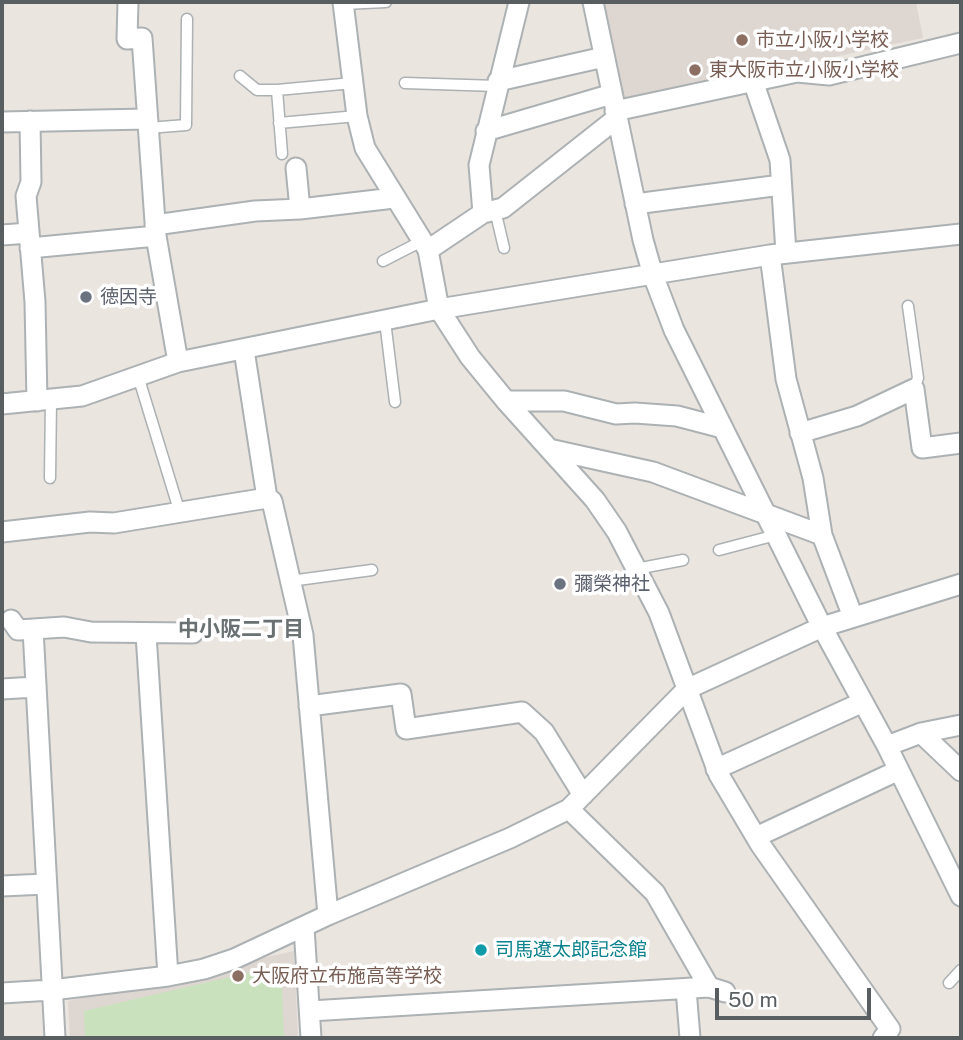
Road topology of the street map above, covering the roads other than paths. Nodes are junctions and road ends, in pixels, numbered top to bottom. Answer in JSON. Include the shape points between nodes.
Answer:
{"nodes":[{"id":1,"x":128,"y":2,"type":"edge"},
{"id":2,"x":386,"y":2,"type":"edge"},
{"id":3,"x":519,"y":2,"type":"edge"},
{"id":4,"x":593,"y":2,"type":"edge"},
{"id":5,"x":343,"y":3,"type":"edge"},
{"id":6,"x":187,"y":19,"type":"dead end"},
{"id":7,"x":961,"y":43,"type":"edge"},
{"id":8,"x":604,"y":57,"type":"junction"},
{"id":9,"x":240,"y":76,"type":"dead end"},
{"id":10,"x":753,"y":81,"type":"junction"},
{"id":11,"x":353,"y":83,"type":"junction"},
{"id":12,"x":405,"y":83,"type":"dead end"},
{"id":13,"x":498,"y":83,"type":"junction"},
{"id":14,"x":277,"y":90,"type":"junction"},
{"id":15,"x":615,"y":108,"type":"junction"},
{"id":16,"x":356,"y":116,"type":"junction"},
{"id":17,"x":30,"y":121,"type":"junction"},
{"id":18,"x":2,"y":122,"type":"edge"},
{"id":19,"x":279,"y":123,"type":"junction"},
{"id":20,"x":147,"y":124,"type":"junction"},
{"id":21,"x":486,"y":131,"type":"junction"},
{"id":22,"x":282,"y":154,"type":"dead end"},
{"id":23,"x":296,"y":168,"type":"dead end"},
{"id":24,"x":782,"y":185,"type":"junction"},
{"id":25,"x":394,"y":198,"type":"junction"},
{"id":26,"x":635,"y":204,"type":"junction"},
{"id":27,"x":300,"y":209,"type":"junction"},
{"id":28,"x":489,"y":211,"type":"junction"},
{"id":29,"x":155,"y":231,"type":"junction"},
{"id":30,"x":961,"y":234,"type":"edge"},
{"id":31,"x":2,"y":235,"type":"edge"},
{"id":32,"x":30,"y":240,"type":"junction"},
{"id":33,"x":425,"y":246,"type":"junction"},
{"id":34,"x":504,"y":248,"type":"dead end"},
{"id":35,"x":778,"y":254,"type":"junction"},
{"id":36,"x":383,"y":261,"type":"dead end"},
{"id":37,"x":653,"y":275,"type":"junction"},
{"id":38,"x":908,"y":306,"type":"dead end"},
{"id":39,"x":439,"y":309,"type":"junction"},
{"id":40,"x":385,"y":321,"type":"junction"},
{"id":41,"x":244,"y":350,"type":"junction"},
{"id":42,"x":178,"y":362,"type":"junction"},
{"id":43,"x":138,"y":376,"type":"junction"},
{"id":44,"x":914,"y":389,"type":"junction"},
{"id":45,"x":44,"y":400,"type":"junction"},
{"id":46,"x":506,"y":401,"type":"junction"},
{"id":47,"x":395,"y":402,"type":"dead end"},
{"id":48,"x":2,"y":404,"type":"edge"},
{"id":49,"x":723,"y":428,"type":"junction"},
{"id":50,"x":800,"y":433,"type":"junction"},
{"id":51,"x":961,"y":443,"type":"edge"},
{"id":52,"x":550,"y":449,"type":"junction"},
{"id":53,"x":50,"y":478,"type":"dead end"},
{"id":54,"x":267,"y":498,"type":"junction"},
{"id":55,"x":180,"y":513,"type":"junction"},
{"id":56,"x":766,"y":516,"type":"junction"},
{"id":57,"x":2,"y":532,"type":"edge"},
{"id":58,"x":776,"y":535,"type":"junction"},
{"id":59,"x":822,"y":535,"type":"junction"},
{"id":60,"x":719,"y":550,"type":"dead end"},
{"id":61,"x":683,"y":560,"type":"dead end"},
{"id":62,"x":636,"y":569,"type":"junction"},
{"id":63,"x":372,"y":570,"type":"dead end"},
{"id":64,"x":289,"y":581,"type":"junction"},
{"id":65,"x":961,"y":584,"type":"edge"},
{"id":66,"x":853,"y":617,"type":"junction"},
{"id":67,"x":11,"y":620,"type":"dead end"},
{"id":68,"x":822,"y":627,"type":"junction"},
{"id":69,"x":33,"y":629,"type":"junction"},
{"id":70,"x":146,"y":634,"type":"junction"},
{"id":71,"x":193,"y":634,"type":"dead end"},
{"id":72,"x":35,"y":687,"type":"junction"},
{"id":73,"x":2,"y":689,"type":"edge"},
{"id":74,"x":687,"y":689,"type":"junction"},
{"id":75,"x":863,"y":702,"type":"junction"},
{"id":76,"x":309,"y":706,"type":"junction"},
{"id":77,"x":961,"y":725,"type":"edge"},
{"id":78,"x":921,"y":733,"type":"junction"},
{"id":79,"x":887,"y":746,"type":"junction"},
{"id":80,"x":716,"y":769,"type":"junction"},
{"id":81,"x":899,"y":769,"type":"junction"},
{"id":82,"x":961,"y":771,"type":"edge"},
{"id":83,"x":576,"y":802,"type":"junction"},
{"id":84,"x":756,"y":837,"type":"junction"},
{"id":85,"x":46,"y":884,"type":"junction"},
{"id":86,"x":2,"y":886,"type":"edge"},
{"id":87,"x":961,"y":896,"type":"edge"},
{"id":88,"x":328,"y":915,"type":"junction"},
{"id":89,"x":304,"y":927,"type":"junction"},
{"id":90,"x":961,"y":970,"type":"edge"},
{"id":91,"x":168,"y":976,"type":"junction"},
{"id":92,"x":949,"y":983,"type":"dead end"},
{"id":93,"x":686,"y":989,"type":"junction"},
{"id":94,"x":52,"y":990,"type":"junction"},
{"id":95,"x":2,"y":993,"type":"edge"},
{"id":96,"x":310,"y":1011,"type":"junction"},
{"id":97,"x":55,"y":1038,"type":"edge"},
{"id":98,"x":311,"y":1038,"type":"edge"},
{"id":99,"x":690,"y":1038,"type":"edge"},
{"id":100,"x":883,"y":1038,"type":"edge"}],
"edges":[{"from":1,"to":20,"type":"street","via":[[127,38],[142,38]]},
{"from":2,"to":5,"type":"lane"},
{"from":3,"to":13,"type":"street"},
{"from":4,"to":8,"type":"street"},
{"from":5,"to":11,"type":"street"},
{"from":6,"to":20,"type":"lane","via":[[186,125]]},
{"from":7,"to":10,"type":"street","via":[[829,75],[797,72]]},
{"from":8,"to":13,"type":"street"},
{"from":8,"to":15,"type":"street"},
{"from":9,"to":14,"type":"lane","via":[[257,90]]},
{"from":10,"to":15,"type":"street"},
{"from":10,"to":24,"type":"street","via":[[780,160]]},
{"from":11,"to":14,"type":"lane"},
{"from":11,"to":16,"type":"street"},
{"from":12,"to":13,"type":"lane"},
{"from":13,"to":21,"type":"street"},
{"from":14,"to":19,"type":"lane"},
{"from":15,"to":21,"type":"street"},
{"from":15,"to":26,"type":"street"},
{"from":15,"to":28,"type":"street","via":[[503,208]]},
{"from":16,"to":19,"type":"lane"},
{"from":16,"to":25,"type":"street","via":[[365,148]]},
{"from":17,"to":18,"type":"street"},
{"from":17,"to":20,"type":"street"},
{"from":17,"to":32,"type":"street","via":[[31,183],[26,196]]},
{"from":19,"to":22,"type":"lane"},
{"from":20,"to":29,"type":"street"},
{"from":21,"to":28,"type":"street","via":[[479,165]]},
{"from":23,"to":27,"type":"street"},
{"from":24,"to":26,"type":"street"},
{"from":24,"to":35,"type":"street"},
{"from":25,"to":27,"type":"street"},
{"from":25,"to":33,"type":"street"},
{"from":26,"to":37,"type":"street"},
{"from":27,"to":29,"type":"street","via":[[255,211]]},
{"from":28,"to":33,"type":"street"},
{"from":28,"to":34,"type":"lane"},
{"from":29,"to":32,"type":"street"},
{"from":29,"to":42,"type":"street"},
{"from":30,"to":35,"type":"street"},
{"from":31,"to":32,"type":"street"},
{"from":32,"to":45,"type":"street"},
{"from":33,"to":36,"type":"lane"},
{"from":33,"to":39,"type":"street"},
{"from":35,"to":37,"type":"street"},
{"from":35,"to":50,"type":"street","via":[[786,379]]},
{"from":37,"to":39,"type":"street"},
{"from":37,"to":49,"type":"street","via":[[674,330]]},
{"from":38,"to":44,"type":"lane","via":[[918,378]]},
{"from":39,"to":40,"type":"street"},
{"from":39,"to":46,"type":"street"},
{"from":40,"to":41,"type":"street"},
{"from":40,"to":47,"type":"lane"},
{"from":41,"to":42,"type":"street"},
{"from":41,"to":54,"type":"street"},
{"from":42,"to":43,"type":"street"},
{"from":43,"to":45,"type":"street","via":[[82,396]]},
{"from":43,"to":55,"type":"lane"},
{"from":44,"to":50,"type":"street","via":[[857,416]]},
{"from":44,"to":51,"type":"street","via":[[922,448]]},
{"from":45,"to":48,"type":"street"},
{"from":45,"to":53,"type":"lane"},
{"from":46,"to":49,"type":"street","via":[[564,401],[616,414],[677,416]]},
{"from":46,"to":52,"type":"street"},
{"from":49,"to":56,"type":"street"},
{"from":50,"to":59,"type":"street"},
{"from":52,"to":56,"type":"street","via":[[653,471]]},
{"from":52,"to":62,"type":"street","via":[[595,500]]},
{"from":54,"to":55,"type":"street"},
{"from":54,"to":64,"type":"street","via":[[272,501]]},
{"from":55,"to":57,"type":"street"},
{"from":56,"to":58,"type":"street"},
{"from":56,"to":59,"type":"street"},
{"from":58,"to":60,"type":"lane"},
{"from":58,"to":68,"type":"street"},
{"from":59,"to":66,"type":"street"},
{"from":61,"to":62,"type":"lane"},
{"from":62,"to":74,"type":"street","via":[[659,613]]},
{"from":63,"to":64,"type":"lane"},
{"from":64,"to":76,"type":"street","via":[[303,635]]},
{"from":65,"to":66,"type":"street"},
{"from":66,"to":68,"type":"street"},
{"from":67,"to":69,"type":"street","via":[[18,630]]},
{"from":68,"to":74,"type":"street"},
{"from":68,"to":75,"type":"street"},
{"from":69,"to":70,"type":"street"},
{"from":69,"to":72,"type":"street"},
{"from":70,"to":71,"type":"street"},
{"from":70,"to":91,"type":"street"},
{"from":72,"to":73,"type":"street"},
{"from":72,"to":85,"type":"street"},
{"from":74,"to":80,"type":"street"},
{"from":74,"to":83,"type":"street"},
{"from":75,"to":79,"type":"street"},
{"from":75,"to":80,"type":"street"},
{"from":76,"to":83,"type":"street","via":[[401,694],[406,729],[522,712],[544,732]]},
{"from":76,"to":88,"type":"street"},
{"from":77,"to":78,"type":"street"},
{"from":78,"to":79,"type":"street"},
{"from":78,"to":82,"type":"street"},
{"from":79,"to":81,"type":"street"},
{"from":80,"to":84,"type":"street"},
{"from":81,"to":84,"type":"street"},
{"from":81,"to":87,"type":"street"},
{"from":83,"to":88,"type":"street","via":[[510,838]]},
{"from":83,"to":93,"type":"street","via":[[655,893],[717,990]]},
{"from":84,"to":100,"type":"street","via":[[890,1029]]},
{"from":85,"to":86,"type":"street"},
{"from":85,"to":94,"type":"street"},
{"from":88,"to":89,"type":"street"},
{"from":89,"to":91,"type":"street","via":[[234,959]]},
{"from":89,"to":96,"type":"street"},
{"from":90,"to":92,"type":"lane"},
{"from":91,"to":94,"type":"street"},
{"from":93,"to":96,"type":"street"},
{"from":93,"to":99,"type":"street"},
{"from":94,"to":95,"type":"street"},
{"from":94,"to":97,"type":"street"},
{"from":96,"to":98,"type":"street"}]}
